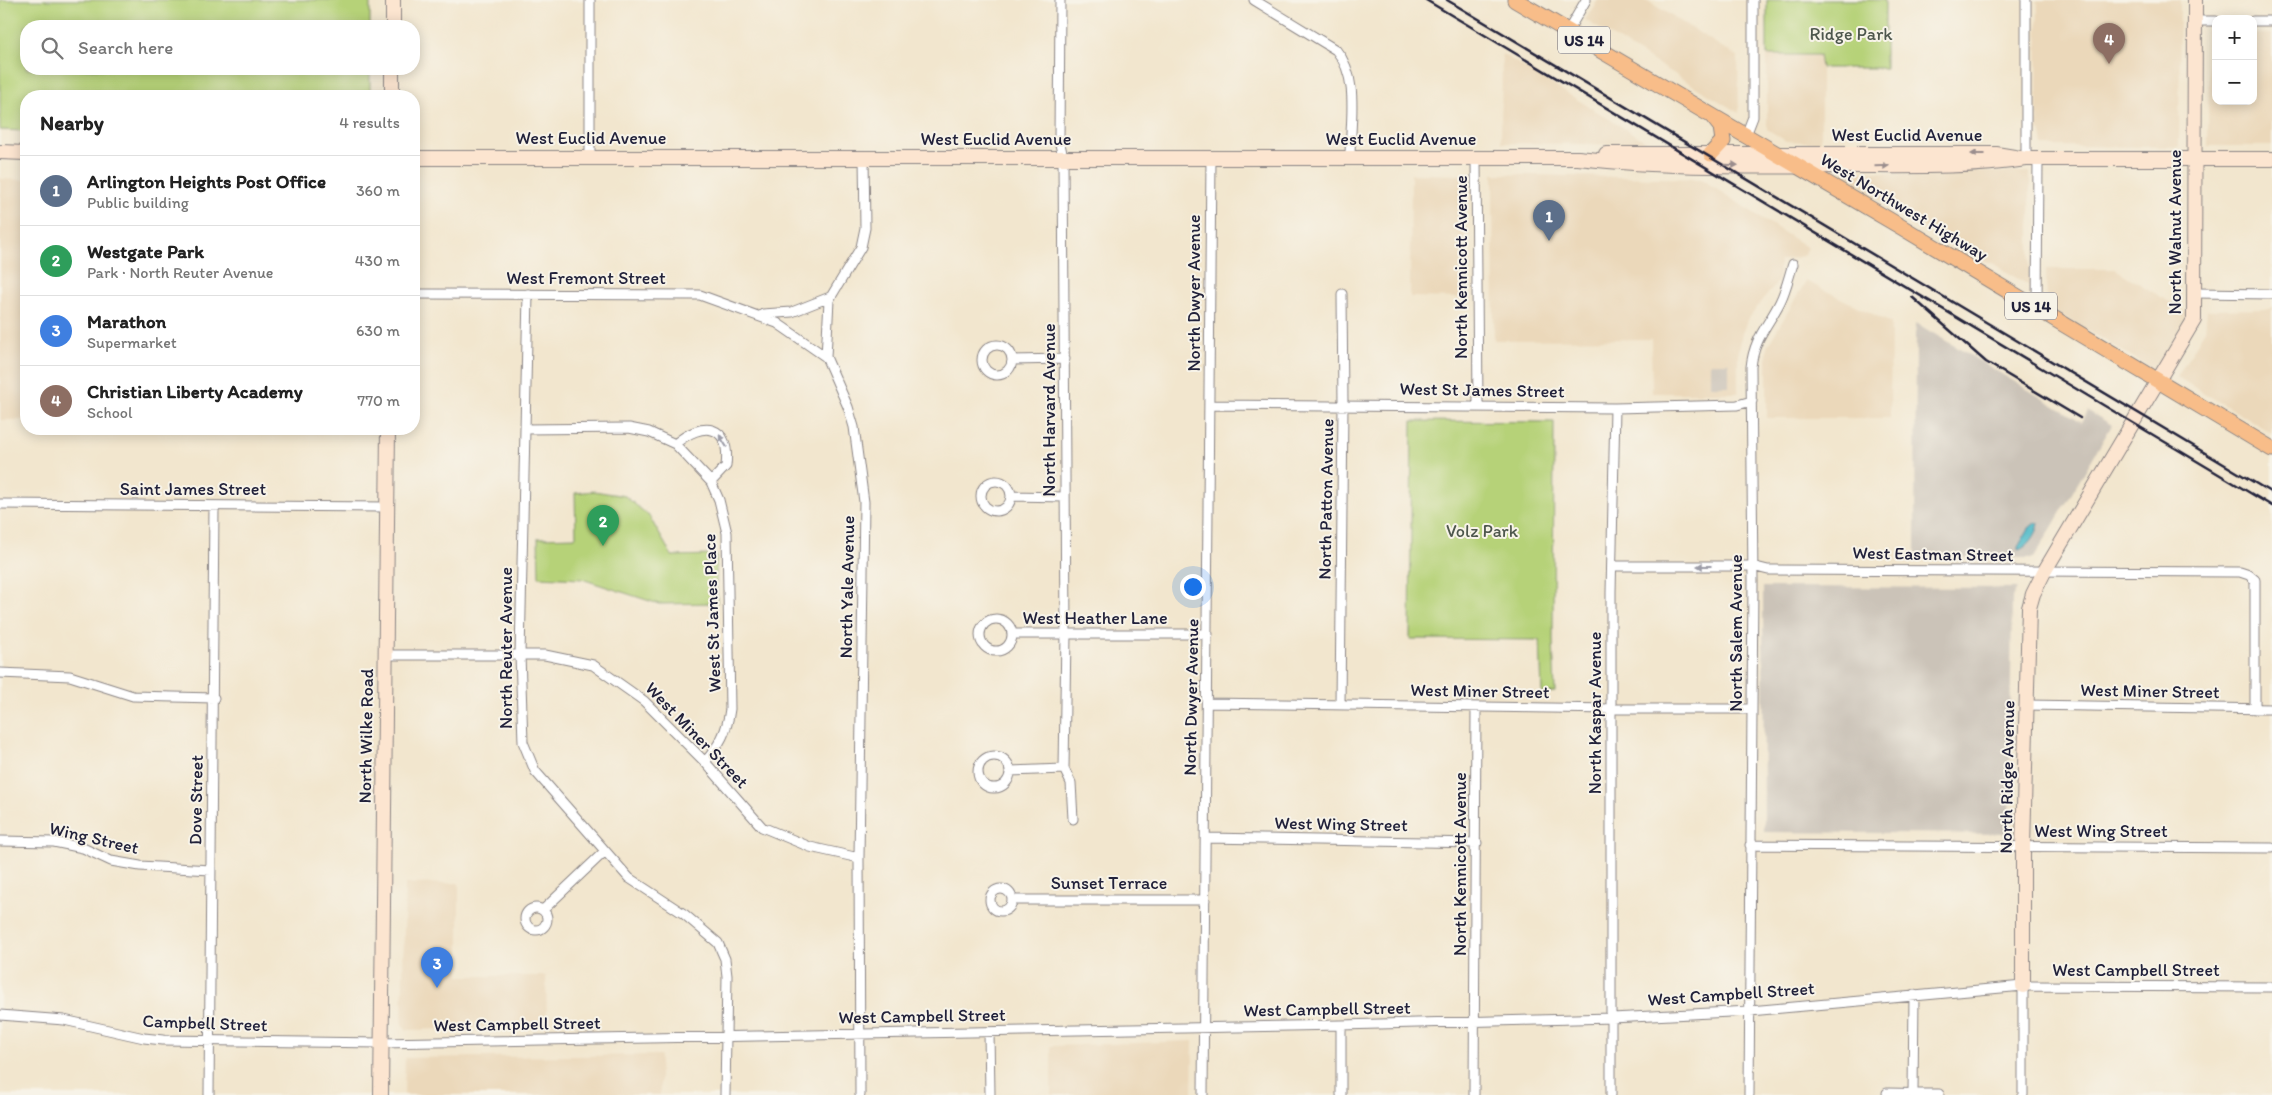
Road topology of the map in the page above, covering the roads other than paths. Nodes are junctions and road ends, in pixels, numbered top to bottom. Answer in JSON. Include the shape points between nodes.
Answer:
{"nodes":[{"id":1,"x":393,"y":0,"type":"edge"},
{"id":2,"x":590,"y":0,"type":"edge"},
{"id":3,"x":1060,"y":0,"type":"edge"},
{"id":4,"x":1254,"y":0,"type":"edge"},
{"id":5,"x":1515,"y":0,"type":"edge"},
{"id":6,"x":1586,"y":0,"type":"edge"},
{"id":7,"x":1753,"y":0,"type":"edge"},
{"id":8,"x":2026,"y":0,"type":"edge"},
{"id":9,"x":2195,"y":0,"type":"edge"},
{"id":10,"x":392,"y":20,"type":"edge"},
{"id":11,"x":2195,"y":21,"type":"junction"},
{"id":12,"x":2212,"y":21,"type":"edge"},
{"id":13,"x":2257,"y":21,"type":"edge"},
{"id":14,"x":2272,"y":21,"type":"edge"},
{"id":15,"x":1568,"y":31,"type":"junction"},
{"id":16,"x":392,"y":75,"type":"edge"},
{"id":17,"x":392,"y":90,"type":"edge"},
{"id":18,"x":1712,"y":116,"type":"junction"},
{"id":19,"x":1746,"y":135,"type":"junction"},
{"id":20,"x":0,"y":152,"type":"edge"},
{"id":21,"x":20,"y":153,"type":"edge"},
{"id":22,"x":1775,"y":153,"type":"junction"},
{"id":23,"x":1711,"y":154,"type":"junction"},
{"id":24,"x":590,"y":157,"type":"junction"},
{"id":25,"x":864,"y":157,"type":"junction"},
{"id":26,"x":1064,"y":157,"type":"junction"},
{"id":27,"x":1211,"y":157,"type":"junction"},
{"id":28,"x":1350,"y":157,"type":"junction"},
{"id":29,"x":420,"y":158,"type":"edge"},
{"id":30,"x":1476,"y":158,"type":"junction"},
{"id":31,"x":1578,"y":158,"type":"junction"},
{"id":32,"x":2032,"y":159,"type":"junction"},
{"id":33,"x":2194,"y":159,"type":"junction"},
{"id":34,"x":2272,"y":159,"type":"edge"},
{"id":35,"x":1798,"y":167,"type":"junction"},
{"id":36,"x":1793,"y":264,"type":"dead end"},
{"id":37,"x":420,"y":294,"type":"edge"},
{"id":38,"x":528,"y":294,"type":"junction"},
{"id":39,"x":1342,"y":294,"type":"dead end"},
{"id":40,"x":2195,"y":294,"type":"junction"},
{"id":41,"x":2272,"y":294,"type":"edge"},
{"id":42,"x":830,"y":297,"type":"junction"},
{"id":43,"x":2037,"y":309,"type":"junction"},
{"id":44,"x":755,"y":314,"type":"junction"},
{"id":45,"x":826,"y":357,"type":"junction"},
{"id":46,"x":1065,"y":359,"type":"junction"},
{"id":47,"x":1012,"y":360,"type":"dead end"},
{"id":48,"x":2159,"y":383,"type":"junction"},
{"id":49,"x":1752,"y":401,"type":"junction"},
{"id":50,"x":1210,"y":405,"type":"junction"},
{"id":51,"x":1343,"y":405,"type":"junction"},
{"id":52,"x":1478,"y":406,"type":"junction"},
{"id":53,"x":1614,"y":408,"type":"junction"},
{"id":54,"x":526,"y":429,"type":"junction"},
{"id":55,"x":388,"y":435,"type":"edge"},
{"id":56,"x":675,"y":444,"type":"junction"},
{"id":57,"x":2272,"y":449,"type":"edge"},
{"id":58,"x":711,"y":482,"type":"junction"},
{"id":59,"x":1011,"y":496,"type":"dead end"},
{"id":60,"x":1065,"y":497,"type":"junction"},
{"id":61,"x":0,"y":504,"type":"edge"},
{"id":62,"x":214,"y":506,"type":"junction"},
{"id":63,"x":387,"y":507,"type":"junction"},
{"id":64,"x":1612,"y":566,"type":"junction"},
{"id":65,"x":1752,"y":566,"type":"junction"},
{"id":66,"x":2044,"y":572,"type":"junction"},
{"id":67,"x":1012,"y":634,"type":"dead end"},
{"id":68,"x":1066,"y":634,"type":"junction"},
{"id":69,"x":1208,"y":634,"type":"junction"},
{"id":70,"x":385,"y":655,"type":"junction"},
{"id":71,"x":520,"y":655,"type":"junction"},
{"id":72,"x":0,"y":674,"type":"edge"},
{"id":73,"x":214,"y":698,"type":"junction"},
{"id":74,"x":1207,"y":703,"type":"junction"},
{"id":75,"x":1340,"y":705,"type":"junction"},
{"id":76,"x":2027,"y":705,"type":"junction"},
{"id":77,"x":1476,"y":707,"type":"junction"},
{"id":78,"x":1612,"y":709,"type":"junction"},
{"id":79,"x":1752,"y":709,"type":"junction"},
{"id":80,"x":2255,"y":709,"type":"junction"},
{"id":81,"x":2272,"y":710,"type":"edge"},
{"id":82,"x":705,"y":762,"type":"junction"},
{"id":83,"x":1064,"y":769,"type":"junction"},
{"id":84,"x":1010,"y":770,"type":"dead end"},
{"id":85,"x":1073,"y":819,"type":"dead end"},
{"id":86,"x":1206,"y":838,"type":"junction"},
{"id":87,"x":0,"y":841,"type":"edge"},
{"id":88,"x":1477,"y":843,"type":"junction"},
{"id":89,"x":1750,"y":845,"type":"junction"},
{"id":90,"x":2023,"y":847,"type":"junction"},
{"id":91,"x":2272,"y":848,"type":"edge"},
{"id":92,"x":605,"y":852,"type":"junction"},
{"id":93,"x":859,"y":858,"type":"junction"},
{"id":94,"x":211,"y":870,"type":"junction"},
{"id":95,"x":1012,"y":900,"type":"dead end"},
{"id":96,"x":1205,"y":900,"type":"junction"},
{"id":97,"x":543,"y":910,"type":"dead end"},
{"id":98,"x":2023,"y":986,"type":"junction"},
{"id":99,"x":2272,"y":987,"type":"edge"},
{"id":100,"x":1914,"y":995,"type":"junction"},
{"id":101,"x":1750,"y":1011,"type":"junction"},
{"id":102,"x":0,"y":1015,"type":"edge"},
{"id":103,"x":1612,"y":1018,"type":"junction"},
{"id":104,"x":1476,"y":1021,"type":"junction"},
{"id":105,"x":1341,"y":1024,"type":"junction"},
{"id":106,"x":1204,"y":1028,"type":"junction"},
{"id":107,"x":989,"y":1032,"type":"junction"},
{"id":108,"x":861,"y":1033,"type":"junction"},
{"id":109,"x":726,"y":1037,"type":"junction"},
{"id":110,"x":209,"y":1041,"type":"junction"},
{"id":111,"x":381,"y":1043,"type":"junction"},
{"id":112,"x":1886,"y":1094,"type":"dead end"},
{"id":113,"x":1914,"y":1094,"type":"junction"},
{"id":114,"x":1940,"y":1094,"type":"dead end"},
{"id":115,"x":209,"y":1095,"type":"edge"},
{"id":116,"x":381,"y":1095,"type":"edge"},
{"id":117,"x":725,"y":1095,"type":"edge"},
{"id":118,"x":860,"y":1095,"type":"edge"},
{"id":119,"x":990,"y":1095,"type":"edge"},
{"id":120,"x":1203,"y":1095,"type":"edge"},
{"id":121,"x":1341,"y":1095,"type":"edge"},
{"id":122,"x":1474,"y":1095,"type":"edge"},
{"id":123,"x":1612,"y":1095,"type":"edge"},
{"id":124,"x":1749,"y":1095,"type":"edge"},
{"id":125,"x":2023,"y":1095,"type":"edge"}],
"edges":[{"from":1,"to":10,"type":"main road"},
{"from":2,"to":24,"type":"street"},
{"from":3,"to":26,"type":"street","name":"North Harvard Avenue","via":[[1059,140]]},
{"from":4,"to":28,"type":"street","via":[[1336,50],[1342,57],[1351,82]]},
{"from":5,"to":15,"type":"main road","name":"West Northwest Highway","number":"US 14"},
{"from":6,"to":15,"type":"street"},
{"from":7,"to":19,"type":"street","via":[[1753,117]]},
{"from":8,"to":32,"type":"street"},
{"from":9,"to":11,"type":"main road","name":"North Walnut Avenue"},
{"from":11,"to":12,"type":"street"},
{"from":11,"to":33,"type":"main road","name":"North Walnut Avenue"},
{"from":13,"to":14,"type":"street"},
{"from":15,"to":18,"type":"main road","name":"West Northwest Highway","number":"US 14"},
{"from":16,"to":17,"type":"main road"},
{"from":18,"to":19,"type":"main road","name":"West Northwest Highway","number":"US 14"},
{"from":18,"to":23,"type":"main road","via":[[1721,127],[1724,141]]},
{"from":19,"to":22,"type":"main road","name":"West Northwest Highway","number":"US 14"},
{"from":20,"to":21,"type":"main road"},
{"from":22,"to":23,"type":"main road","name":"West Euclid Avenue"},
{"from":32,"to":22,"type":"main road","name":"West Euclid Avenue","one_way":true,"via":[[1996,154]]},
{"from":22,"to":35,"type":"main road","name":"West Northwest Highway","number":"US 14"},
{"from":23,"to":31,"type":"main road","name":"West Euclid Avenue","via":[[1616,153]]},
{"from":24,"to":25,"type":"main road","name":"West Euclid Avenue"},
{"from":24,"to":29,"type":"main road","name":"West Euclid Avenue"},
{"from":25,"to":26,"type":"main road","name":"West Euclid Avenue"},
{"from":25,"to":42,"type":"street","name":"North Yale Avenue","via":[[865,228],[861,247]]},
{"from":26,"to":27,"type":"main road","name":"West Euclid Avenue"},
{"from":26,"to":46,"type":"street","name":"North Harvard Avenue"},
{"from":27,"to":28,"type":"main road","name":"West Euclid Avenue"},
{"from":27,"to":50,"type":"street","name":"North Dwyer Avenue"},
{"from":28,"to":30,"type":"main road","name":"West Euclid Avenue"},
{"from":30,"to":31,"type":"main road","name":"West Euclid Avenue"},
{"from":30,"to":52,"type":"street","name":"North Kennicott Avenue"},
{"from":31,"to":35,"type":"main road","name":"West Euclid Avenue","one_way":true,"via":[[1626,163]]},
{"from":32,"to":33,"type":"main road","name":"West Euclid Avenue"},
{"from":35,"to":32,"type":"main road","name":"West Euclid Avenue","one_way":true,"via":[[1986,165]]},
{"from":32,"to":43,"type":"street"},
{"from":33,"to":34,"type":"main road","name":"West Euclid Avenue"},
{"from":33,"to":40,"type":"main road","name":"North Walnut Avenue"},
{"from":35,"to":43,"type":"main road","name":"West Northwest Highway","number":"US 14"},
{"from":36,"to":49,"type":"street","name":"North Salem Avenue","via":[[1780,301],[1760,332],[1752,354]]},
{"from":37,"to":38,"type":"street","name":"West Fremont Street"},
{"from":38,"to":44,"type":"street","name":"West Fremont Street","via":[[700,295]]},
{"from":38,"to":54,"type":"street","name":"North Reuter Avenue"},
{"from":39,"to":51,"type":"street","name":"North Patton Avenue"},
{"from":40,"to":41,"type":"street"},
{"from":40,"to":48,"type":"main road","name":"North Walnut Avenue","via":[[2191,328]]},
{"from":42,"to":44,"type":"street","name":"West Fremont Street","via":[[792,312]]},
{"from":42,"to":45,"type":"street","name":"North Yale Avenue"},
{"from":43,"to":48,"type":"main road","name":"West Northwest Highway","number":"US 14"},
{"from":44,"to":45,"type":"street","name":"West Fremont Street","via":[[778,323]]},
{"from":45,"to":93,"type":"street","name":"North Yale Avenue","via":[[854,427],[864,502]]},
{"from":46,"to":47,"type":"street"},
{"from":46,"to":60,"type":"street","name":"North Harvard Avenue"},
{"from":48,"to":57,"type":"main road","name":"West Northwest Highway","number":"US 14"},
{"from":48,"to":66,"type":"main road","name":"North Walnut Avenue"},
{"from":49,"to":53,"type":"street","name":"West St James Street","via":[[1705,407]]},
{"from":49,"to":65,"type":"street","name":"North Salem Avenue"},
{"from":50,"to":51,"type":"street","name":"West St James Street"},
{"from":50,"to":69,"type":"street","name":"North Dwyer Avenue"},
{"from":51,"to":52,"type":"street","name":"West St James Street"},
{"from":51,"to":75,"type":"street","name":"North Patton Avenue"},
{"from":52,"to":53,"type":"street","name":"West St James Street"},
{"from":53,"to":64,"type":"street","name":"North Kaspar Avenue"},
{"from":54,"to":56,"type":"street","name":"West St James Place","via":[[629,428]]},
{"from":54,"to":71,"type":"street","name":"North Reuter Avenue"},
{"from":55,"to":63,"type":"main road","name":"North Wilke Road"},
{"from":56,"to":58,"type":"street","name":"West St James Place"},
{"from":58,"to":56,"type":"street","one_way":true,"via":[[726,466],[727,445],[720,436],[711,429],[699,429]]},
{"from":58,"to":82,"type":"street","name":"West St James Place","via":[[727,533],[730,709],[722,741]]},
{"from":59,"to":60,"type":"street"},
{"from":60,"to":68,"type":"street","name":"North Harvard Avenue"},
{"from":61,"to":62,"type":"street","name":"Saint James Street"},
{"from":62,"to":63,"type":"street","name":"Saint James Street"},
{"from":62,"to":73,"type":"street","name":"Dove Street"},
{"from":63,"to":70,"type":"main road","name":"North Wilke Road"},
{"from":65,"to":64,"type":"street","name":"West Eastman Street","one_way":true},
{"from":64,"to":78,"type":"street","name":"North Kaspar Avenue"},
{"from":65,"to":66,"type":"street","name":"West Eastman Street","via":[[1768,570]]},
{"from":65,"to":79,"type":"street","name":"North Salem Avenue"},
{"from":66,"to":76,"type":"main road","name":"North Ridge Avenue","via":[[2029,608]]},
{"from":66,"to":80,"type":"street","name":"West Eastman Street","via":[[2240,572],[2253,578]]},
{"from":67,"to":68,"type":"street","name":"West Heather Lane"},
{"from":68,"to":69,"type":"street","name":"West Heather Lane"},
{"from":68,"to":83,"type":"street","name":"North Harvard Avenue"},
{"from":69,"to":74,"type":"street","name":"North Dwyer Avenue"},
{"from":70,"to":71,"type":"street","name":"West Miner Street"},
{"from":70,"to":111,"type":"main road","name":"North Wilke Road"},
{"from":71,"to":82,"type":"street","name":"West Miner Street","via":[[546,655],[593,665],[644,700]]},
{"from":71,"to":92,"type":"street","name":"North Reuter Avenue","via":[[523,742],[528,757],[535,771]]},
{"from":72,"to":73,"type":"street","via":[[70,676],[134,696]]},
{"from":73,"to":94,"type":"street","name":"Dove Street"},
{"from":74,"to":75,"type":"street","name":"West Miner Street"},
{"from":74,"to":86,"type":"street","name":"North Dwyer Avenue"},
{"from":75,"to":77,"type":"street","name":"West Miner Street"},
{"from":76,"to":80,"type":"street","name":"West Miner Street"},
{"from":76,"to":90,"type":"main road","name":"North Ridge Avenue"},
{"from":77,"to":78,"type":"street","name":"West Miner Street"},
{"from":77,"to":88,"type":"street","name":"North Kennicott Avenue"},
{"from":78,"to":79,"type":"street","name":"West Miner Street"},
{"from":78,"to":103,"type":"street","name":"North Kaspar Avenue"},
{"from":79,"to":89,"type":"street","name":"North Salem Avenue"},
{"from":80,"to":81,"type":"street","name":"West Miner Street"},
{"from":82,"to":93,"type":"street","name":"West Miner Street","via":[[762,826],[810,847]]},
{"from":83,"to":84,"type":"street"},
{"from":83,"to":85,"type":"street","name":"North Harvard Avenue","via":[[1070,783]]},
{"from":86,"to":88,"type":"street","name":"West Wing Street"},
{"from":86,"to":96,"type":"street","name":"North Dwyer Avenue"},
{"from":87,"to":94,"type":"street","name":"Wing Street","via":[[54,842],[83,848],[112,862]]},
{"from":88,"to":104,"type":"street","name":"North Kennicott Avenue"},
{"from":89,"to":90,"type":"street","name":"West Wing Street"},
{"from":89,"to":101,"type":"street","name":"North Salem Avenue"},
{"from":90,"to":91,"type":"street","name":"West Wing Street"},
{"from":90,"to":98,"type":"main road","name":"North Ridge Avenue"},
{"from":92,"to":97,"type":"street"},
{"from":92,"to":109,"type":"street","name":"North Reuter Avenue","via":[[629,878],[684,914],[718,943],[725,959],[727,976]]},
{"from":93,"to":108,"type":"street","name":"North Yale Avenue"},
{"from":94,"to":110,"type":"street","name":"Dove Street"},
{"from":95,"to":96,"type":"street","name":"Sunset Terrace"},
{"from":96,"to":106,"type":"street","name":"North Dwyer Avenue"},
{"from":98,"to":99,"type":"street","name":"West Campbell Street"},
{"from":98,"to":100,"type":"street","name":"West Campbell Street"},
{"from":98,"to":125,"type":"street"},
{"from":100,"to":101,"type":"street","name":"West Campbell Street"},
{"from":100,"to":113,"type":"street"},
{"from":101,"to":103,"type":"street","name":"West Campbell Street"},
{"from":101,"to":124,"type":"street","name":"North Salem Avenue"},
{"from":102,"to":110,"type":"street","name":"Campbell Street","via":[[64,1020],[144,1038]]},
{"from":103,"to":104,"type":"street","name":"West Campbell Street"},
{"from":103,"to":123,"type":"street","name":"North Kaspar Avenue"},
{"from":104,"to":105,"type":"street","name":"West Campbell Street"},
{"from":104,"to":122,"type":"street","name":"North Kennicott Avenue"},
{"from":105,"to":106,"type":"street","name":"West Campbell Street"},
{"from":105,"to":121,"type":"street"},
{"from":106,"to":107,"type":"street","name":"West Campbell Street"},
{"from":106,"to":120,"type":"street","name":"North Dwyer Avenue"},
{"from":107,"to":108,"type":"street","name":"West Campbell Street"},
{"from":107,"to":119,"type":"street"},
{"from":108,"to":109,"type":"street","name":"West Campbell Street"},
{"from":108,"to":118,"type":"street","name":"North Yale Avenue"},
{"from":109,"to":111,"type":"street","name":"West Campbell Street"},
{"from":109,"to":117,"type":"street","name":"North Reuter Avenue"},
{"from":110,"to":111,"type":"street","name":"Campbell Street"},
{"from":110,"to":115,"type":"street","name":"Dove Street"},
{"from":111,"to":116,"type":"main road","name":"North Wilke Road"},
{"from":112,"to":113,"type":"street"},
{"from":113,"to":114,"type":"street"}]}
